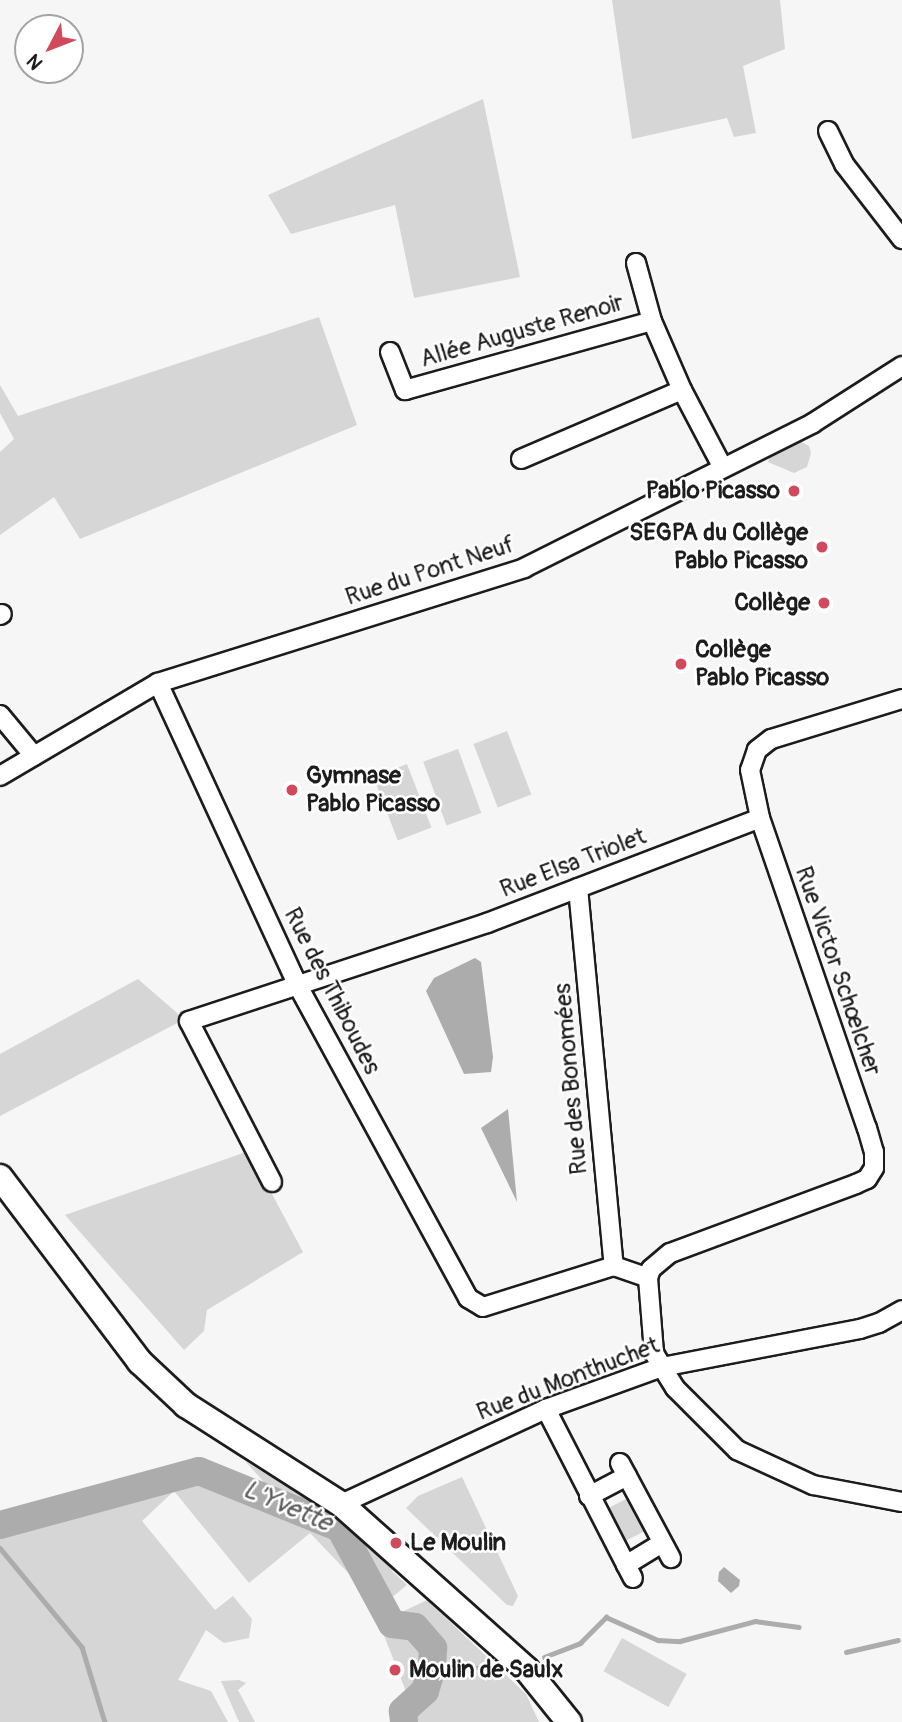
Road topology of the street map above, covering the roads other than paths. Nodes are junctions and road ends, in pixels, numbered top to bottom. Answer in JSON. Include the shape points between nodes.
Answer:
{"nodes":[{"id":1,"x":828,"y":131,"type":"dead end"},
{"id":2,"x":902,"y":239,"type":"edge"},
{"id":3,"x":636,"y":263,"type":"dead end"},
{"id":4,"x":652,"y":321,"type":"junction"},
{"id":5,"x":390,"y":352,"type":"dead end"},
{"id":6,"x":902,"y":366,"type":"edge"},
{"id":7,"x":682,"y":390,"type":"junction"},
{"id":8,"x":521,"y":459,"type":"dead end"},
{"id":9,"x":723,"y":468,"type":"junction"},
{"id":10,"x":158,"y":683,"type":"junction"},
{"id":11,"x":902,"y":699,"type":"edge"},
{"id":12,"x":0,"y":715,"type":"edge"},
{"id":13,"x":33,"y":757,"type":"junction"},
{"id":14,"x":0,"y":776,"type":"edge"},
{"id":15,"x":760,"y":818,"type":"junction"},
{"id":16,"x":578,"y":888,"type":"junction"},
{"id":17,"x":297,"y":984,"type":"junction"},
{"id":18,"x":0,"y":1177,"type":"edge"},
{"id":19,"x":272,"y":1182,"type":"dead end"},
{"id":20,"x":614,"y":1266,"type":"junction"},
{"id":21,"x":648,"y":1278,"type":"junction"},
{"id":22,"x":902,"y":1310,"type":"edge"},
{"id":23,"x":662,"y":1367,"type":"junction"},
{"id":24,"x":546,"y":1409,"type":"junction"},
{"id":25,"x":589,"y":1496,"type":"junction"},
{"id":26,"x":902,"y":1502,"type":"edge"},
{"id":27,"x":341,"y":1504,"type":"junction"},
{"id":28,"x":569,"y":1722,"type":"edge"}],
"edges":[{"from":1,"to":2,"type":"street","via":[[844,164]]},
{"from":3,"to":4,"type":"street"},
{"from":4,"to":5,"type":"street","name":"Allée Auguste Renoir","via":[[405,390]]},
{"from":4,"to":7,"type":"street"},
{"from":6,"to":9,"type":"street","name":"Rue du Pont Neuf","via":[[831,414]]},
{"from":7,"to":8,"type":"street"},
{"from":7,"to":9,"type":"street"},
{"from":9,"to":10,"type":"street","name":"Rue du Pont Neuf","via":[[508,575]]},
{"from":10,"to":13,"type":"street","name":"Rue du Pont Neuf"},
{"from":10,"to":17,"type":"street","name":"Rue des Thiboudes"},
{"from":11,"to":15,"type":"street","via":[[771,739],[757,750],[750,770]]},
{"from":12,"to":13,"type":"street"},
{"from":13,"to":14,"type":"street","name":"Rue du Pont Neuf"},
{"from":15,"to":16,"type":"street","name":"Rue Elsa Triolet"},
{"from":15,"to":21,"type":"street","name":"Rue Victor Schœlcher","via":[[867,1128],[874,1168],[867,1179],[856,1184],[670,1253],[651,1269]]},
{"from":16,"to":17,"type":"street","name":"Rue Elsa Triolet","via":[[487,923]]},
{"from":16,"to":20,"type":"street","name":"Rue des Bonomées"},
{"from":17,"to":19,"type":"street","name":"Rue Elsa Triolet","via":[[189,1021]]},
{"from":17,"to":20,"type":"street","name":"Rue des Thiboudes","via":[[468,1298],[483,1307]]},
{"from":18,"to":27,"type":"main road","via":[[140,1362],[186,1405]]},
{"from":20,"to":21,"type":"street"},
{"from":21,"to":23,"type":"street","via":[[654,1353]]},
{"from":22,"to":23,"type":"street","name":"Rue du Monthuchet","via":[[860,1329]]},
{"from":23,"to":24,"type":"street","name":"Rue du Monthuchet"},
{"from":23,"to":26,"type":"street","via":[[675,1388],[737,1450],[813,1485]]},
{"from":24,"to":25,"type":"street"},
{"from":24,"to":27,"type":"street","name":"Rue du Monthuchet"},
{"from":25,"to":25,"type":"street","via":[[629,1571],[666,1551],[624,1469]]},
{"from":27,"to":28,"type":"main road","via":[[527,1670]]}]}
